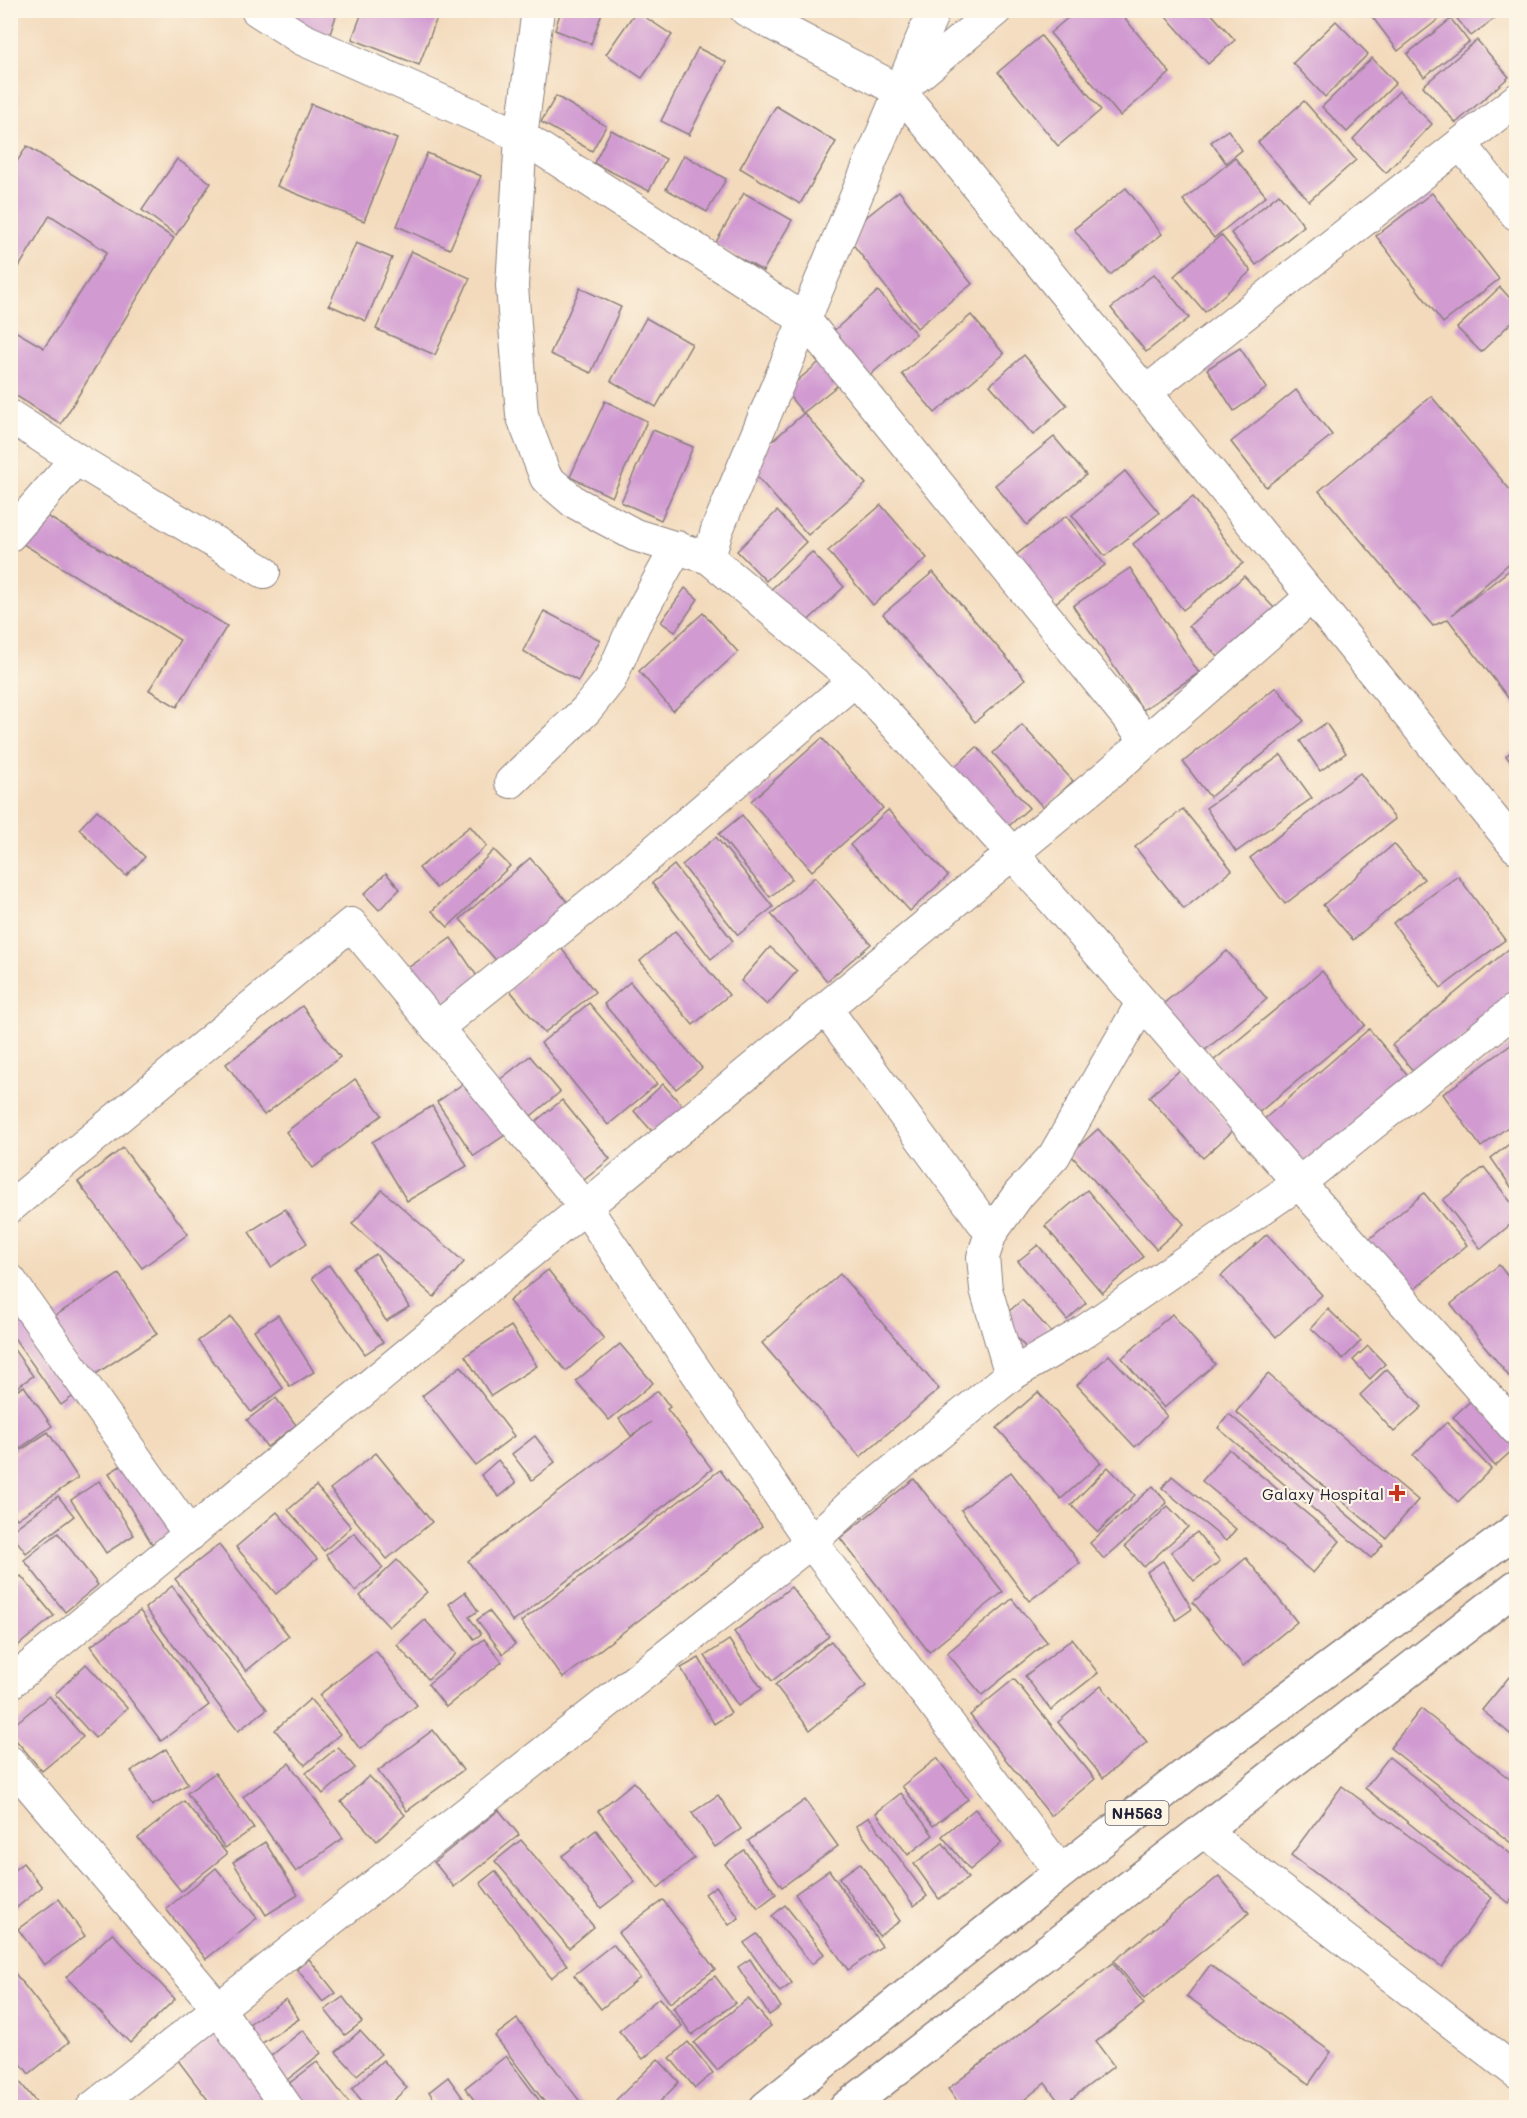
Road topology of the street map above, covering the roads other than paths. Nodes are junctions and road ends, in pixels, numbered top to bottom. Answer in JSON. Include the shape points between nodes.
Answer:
{"nodes":[{"id":1,"x":257,"y":10,"type":"edge"},
{"id":2,"x":538,"y":10,"type":"edge"},
{"id":3,"x":746,"y":10,"type":"edge"},
{"id":4,"x":934,"y":10,"type":"edge"},
{"id":5,"x":996,"y":10,"type":"edge"},
{"id":6,"x":900,"y":91,"type":"junction"},
{"id":7,"x":1516,"y":100,"type":"edge"},
{"id":8,"x":521,"y":136,"type":"junction"},
{"id":9,"x":1461,"y":144,"type":"junction"},
{"id":10,"x":1516,"y":214,"type":"edge"},
{"id":11,"x":805,"y":320,"type":"junction"},
{"id":12,"x":1146,"y":392,"type":"junction"},
{"id":13,"x":10,"y":416,"type":"edge"},
{"id":14,"x":76,"y":459,"type":"junction"},
{"id":15,"x":10,"y":534,"type":"edge"},
{"id":16,"x":676,"y":547,"type":"junction"},
{"id":17,"x":709,"y":558,"type":"junction"},
{"id":18,"x":264,"y":572,"type":"dead end"},
{"id":19,"x":1312,"y":596,"type":"junction"},
{"id":20,"x":855,"y":680,"type":"junction"},
{"id":21,"x":1147,"y":741,"type":"junction"},
{"id":22,"x":511,"y":782,"type":"dead end"},
{"id":23,"x":1516,"y":847,"type":"edge"},
{"id":24,"x":1012,"y":854,"type":"junction"},
{"id":25,"x":1142,"y":1003,"type":"junction"},
{"id":26,"x":826,"y":1009,"type":"junction"},
{"id":27,"x":1516,"y":1010,"type":"edge"},
{"id":28,"x":437,"y":1028,"type":"junction"},
{"id":29,"x":1299,"y":1183,"type":"junction"},
{"id":30,"x":10,"y":1207,"type":"edge"},
{"id":31,"x":586,"y":1208,"type":"junction"},
{"id":32,"x":991,"y":1233,"type":"junction"},
{"id":33,"x":10,"y":1280,"type":"edge"},
{"id":34,"x":1011,"y":1375,"type":"junction"},
{"id":35,"x":1516,"y":1429,"type":"edge"},
{"id":36,"x":1516,"y":1530,"type":"edge"},
{"id":37,"x":190,"y":1535,"type":"junction"},
{"id":38,"x":811,"y":1542,"type":"junction"},
{"id":39,"x":1516,"y":1587,"type":"edge"},
{"id":40,"x":10,"y":1683,"type":"edge"},
{"id":41,"x":10,"y":1762,"type":"edge"},
{"id":42,"x":1202,"y":1830,"type":"junction"},
{"id":43,"x":1061,"y":1872,"type":"junction"},
{"id":44,"x":218,"y":2008,"type":"junction"},
{"id":45,"x":1516,"y":2072,"type":"edge"},
{"id":46,"x":92,"y":2108,"type":"edge"},
{"id":47,"x":287,"y":2108,"type":"edge"},
{"id":48,"x":766,"y":2108,"type":"edge"},
{"id":49,"x":846,"y":2108,"type":"edge"}],
"edges":[{"from":1,"to":8,"type":"street","via":[[302,39]]},
{"from":2,"to":8,"type":"street"},
{"from":3,"to":6,"type":"street"},
{"from":4,"to":6,"type":"street"},
{"from":5,"to":6,"type":"street"},
{"from":6,"to":11,"type":"street"},
{"from":6,"to":12,"type":"street"},
{"from":7,"to":9,"type":"street"},
{"from":8,"to":11,"type":"street"},
{"from":8,"to":16,"type":"street","via":[[512,286],[522,415],[546,478],[574,502],[635,535]]},
{"from":9,"to":10,"type":"street"},
{"from":9,"to":12,"type":"street"},
{"from":11,"to":17,"type":"street","via":[[717,530]]},
{"from":11,"to":21,"type":"street"},
{"from":12,"to":19,"type":"street"},
{"from":13,"to":14,"type":"street"},
{"from":14,"to":15,"type":"street"},
{"from":14,"to":18,"type":"street"},
{"from":16,"to":17,"type":"street"},
{"from":16,"to":22,"type":"street","via":[[610,680],[586,710]]},
{"from":17,"to":20,"type":"street"},
{"from":19,"to":21,"type":"street"},
{"from":19,"to":23,"type":"street"},
{"from":20,"to":24,"type":"street"},
{"from":20,"to":28,"type":"street","via":[[624,877]]},
{"from":21,"to":24,"type":"street"},
{"from":24,"to":25,"type":"street"},
{"from":24,"to":26,"type":"street"},
{"from":25,"to":29,"type":"street"},
{"from":25,"to":32,"type":"street","via":[[1054,1156],[1018,1194]]},
{"from":26,"to":31,"type":"street"},
{"from":26,"to":32,"type":"street"},
{"from":27,"to":29,"type":"street"},
{"from":28,"to":30,"type":"street","via":[[351,924]]},
{"from":28,"to":31,"type":"street"},
{"from":29,"to":34,"type":"street","via":[[1079,1335]]},
{"from":29,"to":35,"type":"street"},
{"from":31,"to":37,"type":"street"},
{"from":31,"to":38,"type":"street"},
{"from":32,"to":34,"type":"street","via":[[983,1257],[986,1289]]},
{"from":33,"to":37,"type":"street"},
{"from":34,"to":38,"type":"street"},
{"from":36,"to":43,"type":"highway","number":"NH563"},
{"from":37,"to":40,"type":"street"},
{"from":38,"to":43,"type":"street"},
{"from":38,"to":44,"type":"street"},
{"from":39,"to":42,"type":"highway","number":"NH563"},
{"from":41,"to":44,"type":"street"},
{"from":42,"to":45,"type":"street"},
{"from":42,"to":49,"type":"highway","number":"NH563"},
{"from":43,"to":48,"type":"highway","number":"NH563"},
{"from":44,"to":46,"type":"street"},
{"from":44,"to":47,"type":"street"}]}
